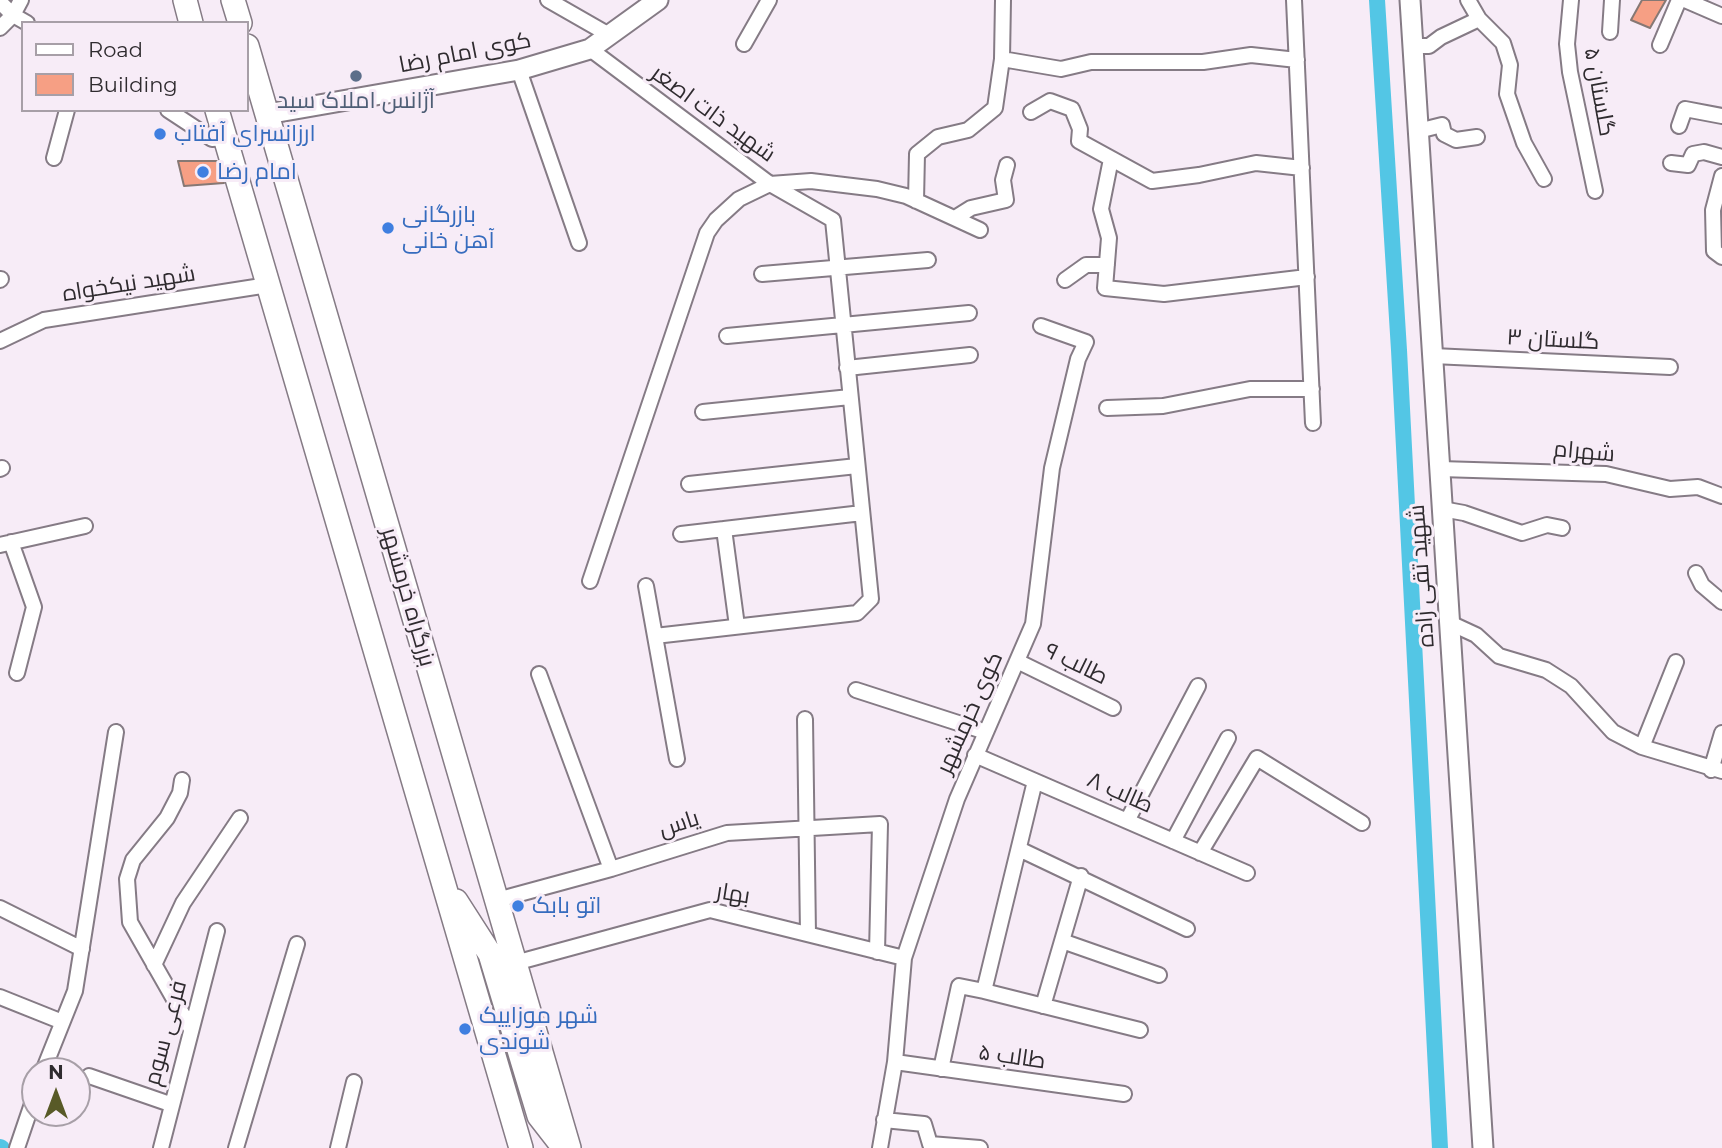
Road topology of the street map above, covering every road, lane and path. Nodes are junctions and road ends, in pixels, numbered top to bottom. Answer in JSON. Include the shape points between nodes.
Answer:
{"nodes":[{"id":1,"x":21,"y":0,"type":"edge"},
{"id":2,"x":185,"y":0,"type":"edge"},
{"id":3,"x":233,"y":0,"type":"edge"},
{"id":4,"x":548,"y":0,"type":"edge"},
{"id":5,"x":769,"y":0,"type":"edge"},
{"id":6,"x":1003,"y":0,"type":"edge"},
{"id":7,"x":1294,"y":0,"type":"edge"},
{"id":8,"x":1410,"y":0,"type":"edge"},
{"id":9,"x":1468,"y":0,"type":"edge"},
{"id":10,"x":1571,"y":0,"type":"edge"},
{"id":11,"x":1612,"y":0,"type":"edge"},
{"id":12,"x":1679,"y":0,"type":"edge"},
{"id":13,"x":1685,"y":0,"type":"edge"},
{"id":14,"x":654,"y":1,"type":"edge"},
{"id":15,"x":0,"y":2,"type":"edge"},
{"id":16,"x":13,"y":15,"type":"junction"},
{"id":17,"x":1722,"y":16,"type":"edge"},
{"id":18,"x":1479,"y":19,"type":"junction"},
{"id":19,"x":24,"y":21,"type":"edge"},
{"id":20,"x":190,"y":21,"type":"edge"},
{"id":21,"x":239,"y":21,"type":"edge"},
{"id":22,"x":0,"y":28,"type":"edge"},
{"id":23,"x":1610,"y":32,"type":"dead end"},
{"id":24,"x":611,"y":36,"type":"junction"},
{"id":25,"x":744,"y":44,"type":"dead end"},
{"id":26,"x":1660,"y":44,"type":"dead end"},
{"id":27,"x":1413,"y":46,"type":"junction"},
{"id":28,"x":248,"y":49,"type":"edge"},
{"id":29,"x":590,"y":49,"type":"junction"},
{"id":30,"x":1002,"y":59,"type":"junction"},
{"id":31,"x":1297,"y":60,"type":"junction"},
{"id":32,"x":519,"y":69,"type":"junction"},
{"id":33,"x":67,"y":112,"type":"edge"},
{"id":34,"x":171,"y":112,"type":"edge"},
{"id":35,"x":218,"y":112,"type":"edge"},
{"id":36,"x":1031,"y":112,"type":"dead end"},
{"id":37,"x":267,"y":114,"type":"junction"},
{"id":38,"x":1722,"y":116,"type":"edge"},
{"id":39,"x":1679,"y":127,"type":"dead end"},
{"id":40,"x":1418,"y":131,"type":"junction"},
{"id":41,"x":1477,"y":137,"type":"dead end"},
{"id":42,"x":225,"y":138,"type":"junction"},
{"id":43,"x":1722,"y":157,"type":"edge"},
{"id":44,"x":54,"y":158,"type":"dead end"},
{"id":45,"x":1111,"y":159,"type":"junction"},
{"id":46,"x":1671,"y":163,"type":"dead end"},
{"id":47,"x":1007,"y":165,"type":"dead end"},
{"id":48,"x":1302,"y":168,"type":"junction"},
{"id":49,"x":1722,"y":177,"type":"edge"},
{"id":50,"x":1544,"y":179,"type":"dead end"},
{"id":51,"x":770,"y":184,"type":"junction"},
{"id":52,"x":1595,"y":191,"type":"dead end"},
{"id":53,"x":916,"y":201,"type":"junction"},
{"id":54,"x":955,"y":218,"type":"junction"},
{"id":55,"x":980,"y":230,"type":"dead end"},
{"id":56,"x":579,"y":243,"type":"dead end"},
{"id":57,"x":1718,"y":254,"type":"edge"},
{"id":58,"x":928,"y":260,"type":"dead end"},
{"id":59,"x":1107,"y":265,"type":"junction"},
{"id":60,"x":837,"y":269,"type":"junction"},
{"id":61,"x":762,"y":274,"type":"dead end"},
{"id":62,"x":1307,"y":277,"type":"junction"},
{"id":63,"x":1065,"y":280,"type":"dead end"},
{"id":64,"x":268,"y":285,"type":"junction"},
{"id":65,"x":969,"y":313,"type":"dead end"},
{"id":66,"x":843,"y":325,"type":"junction"},
{"id":67,"x":1041,"y":326,"type":"dead end"},
{"id":68,"x":727,"y":336,"type":"dead end"},
{"id":69,"x":0,"y":341,"type":"edge"},
{"id":70,"x":971,"y":355,"type":"dead end"},
{"id":71,"x":1433,"y":356,"type":"junction"},
{"id":72,"x":1670,"y":367,"type":"dead end"},
{"id":73,"x":847,"y":368,"type":"junction"},
{"id":74,"x":1312,"y":389,"type":"junction"},
{"id":75,"x":850,"y":397,"type":"junction"},
{"id":76,"x":1107,"y":408,"type":"dead end"},
{"id":77,"x":703,"y":412,"type":"dead end"},
{"id":78,"x":1313,"y":423,"type":"dead end"},
{"id":79,"x":857,"y":466,"type":"junction"},
{"id":80,"x":1440,"y":469,"type":"junction"},
{"id":81,"x":689,"y":484,"type":"dead end"},
{"id":82,"x":1722,"y":496,"type":"edge"},
{"id":83,"x":1442,"y":509,"type":"junction"},
{"id":84,"x":862,"y":513,"type":"junction"},
{"id":85,"x":85,"y":526,"type":"dead end"},
{"id":86,"x":1562,"y":528,"type":"dead end"},
{"id":87,"x":724,"y":529,"type":"junction"},
{"id":88,"x":681,"y":534,"type":"dead end"},
{"id":89,"x":5,"y":544,"type":"edge"},
{"id":90,"x":1696,"y":573,"type":"dead end"},
{"id":91,"x":590,"y":581,"type":"dead end"},
{"id":92,"x":646,"y":586,"type":"dead end"},
{"id":93,"x":1722,"y":602,"type":"edge"},
{"id":94,"x":1450,"y":622,"type":"junction"},
{"id":95,"x":737,"y":626,"type":"junction"},
{"id":96,"x":655,"y":636,"type":"junction"},
{"id":97,"x":1019,"y":662,"type":"junction"},
{"id":98,"x":1676,"y":662,"type":"dead end"},
{"id":99,"x":17,"y":673,"type":"dead end"},
{"id":100,"x":539,"y":674,"type":"dead end"},
{"id":101,"x":1198,"y":686,"type":"dead end"},
{"id":102,"x":856,"y":690,"type":"dead end"},
{"id":103,"x":1114,"y":708,"type":"dead end"},
{"id":104,"x":805,"y":719,"type":"dead end"},
{"id":105,"x":116,"y":732,"type":"dead end"},
{"id":106,"x":986,"y":732,"type":"junction"},
{"id":107,"x":1722,"y":733,"type":"edge"},
{"id":108,"x":1228,"y":738,"type":"dead end"},
{"id":109,"x":1642,"y":747,"type":"junction"},
{"id":110,"x":975,"y":755,"type":"junction"},
{"id":111,"x":677,"y":760,"type":"dead end"},
{"id":112,"x":1717,"y":771,"type":"edge"},
{"id":113,"x":182,"y":780,"type":"dead end"},
{"id":114,"x":1035,"y":781,"type":"junction"},
{"id":115,"x":240,"y":818,"type":"dead end"},
{"id":116,"x":1127,"y":821,"type":"junction"},
{"id":117,"x":1362,"y":823,"type":"dead end"},
{"id":118,"x":807,"y":827,"type":"junction"},
{"id":119,"x":1173,"y":841,"type":"junction"},
{"id":120,"x":1019,"y":849,"type":"junction"},
{"id":121,"x":1200,"y":853,"type":"junction"},
{"id":122,"x":611,"y":869,"type":"junction"},
{"id":123,"x":1247,"y":873,"type":"dead end"},
{"id":124,"x":1081,"y":876,"type":"junction"},
{"id":125,"x":443,"y":881,"type":"junction"},
{"id":126,"x":497,"y":900,"type":"junction"},
{"id":127,"x":0,"y":908,"type":"edge"},
{"id":128,"x":1187,"y":929,"type":"dead end"},
{"id":129,"x":217,"y":931,"type":"dead end"},
{"id":130,"x":808,"y":934,"type":"junction"},
{"id":131,"x":1062,"y":941,"type":"junction"},
{"id":132,"x":298,"y":944,"type":"dead end"},
{"id":133,"x":82,"y":949,"type":"junction"},
{"id":134,"x":877,"y":952,"type":"junction"},
{"id":135,"x":904,"y":958,"type":"junction"},
{"id":136,"x":515,"y":962,"type":"junction"},
{"id":137,"x":154,"y":965,"type":"junction"},
{"id":138,"x":1158,"y":975,"type":"dead end"},
{"id":139,"x":984,"y":991,"type":"junction"},
{"id":140,"x":0,"y":997,"type":"edge"},
{"id":141,"x":1043,"y":1006,"type":"junction"},
{"id":142,"x":61,"y":1021,"type":"junction"},
{"id":143,"x":523,"y":1026,"type":"junction"},
{"id":144,"x":191,"y":1029,"type":"junction"},
{"id":145,"x":1140,"y":1030,"type":"dead end"},
{"id":146,"x":488,"y":1035,"type":"junction"},
{"id":147,"x":48,"y":1057,"type":"edge"},
{"id":148,"x":895,"y":1062,"type":"junction"},
{"id":149,"x":941,"y":1069,"type":"junction"},
{"id":150,"x":91,"y":1077,"type":"edge"},
{"id":151,"x":354,"y":1082,"type":"dead end"},
{"id":152,"x":1124,"y":1094,"type":"dead end"},
{"id":153,"x":170,"y":1104,"type":"junction"},
{"id":154,"x":884,"y":1119,"type":"junction"},
{"id":155,"x":24,"y":1127,"type":"edge"},
{"id":156,"x":17,"y":1148,"type":"edge"},
{"id":157,"x":161,"y":1148,"type":"edge"},
{"id":158,"x":236,"y":1148,"type":"edge"},
{"id":159,"x":338,"y":1148,"type":"edge"},
{"id":160,"x":521,"y":1148,"type":"edge"},
{"id":161,"x":566,"y":1148,"type":"edge"},
{"id":162,"x":880,"y":1148,"type":"edge"},
{"id":163,"x":980,"y":1148,"type":"edge"},
{"id":164,"x":1483,"y":1148,"type":"edge"}],
"edges":[{"from":1,"to":16,"type":"street"},
{"from":2,"to":20,"type":"highway"},
{"from":3,"to":21,"type":"highway"},
{"from":4,"to":24,"type":"street"},
{"from":5,"to":25,"type":"street"},
{"from":6,"to":30,"type":"street"},
{"from":7,"to":31,"type":"street"},
{"from":8,"to":27,"type":"main road","name":"شهید تقی زاده"},
{"from":9,"to":18,"type":"street"},
{"from":10,"to":52,"type":"street","name":"گلستان ۵","via":[[1570,72]]},
{"from":11,"to":23,"type":"street"},
{"from":12,"to":26,"type":"street"},
{"from":13,"to":17,"type":"street"},
{"from":14,"to":24,"type":"main road","name":"کوی امام رضا"},
{"from":15,"to":16,"type":"street"},
{"from":16,"to":19,"type":"street"},
{"from":16,"to":22,"type":"street"},
{"from":18,"to":27,"type":"street","via":[[1429,46]]},
{"from":18,"to":50,"type":"street","via":[[1503,43],[1510,65],[1507,94],[1524,143]]},
{"from":24,"to":29,"type":"main road","name":"کوی امام رضا"},
{"from":27,"to":40,"type":"main road","name":"شهید تقی زاده"},
{"from":28,"to":37,"type":"highway","name":"بزرگراه خرمشهر"},
{"from":29,"to":32,"type":"main road","name":"کوی امام رضا"},
{"from":29,"to":51,"type":"street","name":"شهید ذات اصغر"},
{"from":30,"to":31,"type":"street","via":[[1061,69],[1091,62],[1203,62],[1251,55]]},
{"from":30,"to":53,"type":"street","via":[[995,108],[968,130],[938,137],[917,154]]},
{"from":31,"to":48,"type":"street"},
{"from":32,"to":37,"type":"main road","name":"کوی امام رضا"},
{"from":32,"to":56,"type":"street"},
{"from":33,"to":44,"type":"street"},
{"from":34,"to":42,"type":"street","via":[[212,139]]},
{"from":35,"to":42,"type":"highway","name":"بزرگراه خرمشهر"},
{"from":36,"to":45,"type":"street","via":[[1050,101],[1072,109],[1080,129],[1079,141]]},
{"from":37,"to":126,"type":"highway","name":"بزرگراه خرمشهر"},
{"from":38,"to":39,"type":"street","via":[[1685,109]]},
{"from":40,"to":41,"type":"street","via":[[1442,125],[1444,134],[1456,140]]},
{"from":40,"to":71,"type":"main road","name":"شهید تقی زاده"},
{"from":42,"to":64,"type":"highway","name":"بزرگراه خرمشهر"},
{"from":43,"to":46,"type":"street","via":[[1704,152],[1693,154],[1688,165]]},
{"from":45,"to":48,"type":"street","via":[[1152,181],[1256,163]]},
{"from":45,"to":59,"type":"street","via":[[1101,209],[1110,238]]},
{"from":47,"to":54,"type":"street","via":[[1003,180],[1006,200],[971,208]]},
{"from":48,"to":62,"type":"street"},
{"from":49,"to":57,"type":"street","via":[[1713,210]]},
{"from":51,"to":53,"type":"street","name":"شهید ذات اصغر","via":[[791,180],[877,188]]},
{"from":51,"to":60,"type":"street","via":[[833,220]]},
{"from":51,"to":91,"type":"street","via":[[739,199],[707,233]]},
{"from":53,"to":54,"type":"street","name":"شهید ذات اصغر"},
{"from":54,"to":55,"type":"street","name":"شهید ذات اصغر"},
{"from":58,"to":60,"type":"street"},
{"from":59,"to":62,"type":"street","via":[[1105,288],[1164,294]]},
{"from":59,"to":63,"type":"street","via":[[1086,265]]},
{"from":60,"to":61,"type":"street"},
{"from":60,"to":66,"type":"street"},
{"from":62,"to":74,"type":"street"},
{"from":64,"to":69,"type":"street","name":"شهید نیکخواه","via":[[44,320]]},
{"from":64,"to":125,"type":"highway","name":"بزرگراه خرمشهر"},
{"from":65,"to":66,"type":"street"},
{"from":66,"to":68,"type":"street"},
{"from":66,"to":73,"type":"street"},
{"from":67,"to":97,"type":"street","name":"کوی خرمشهر","via":[[1086,342],[1052,468],[1032,624]]},
{"from":70,"to":73,"type":"street"},
{"from":71,"to":72,"type":"street","name":"گلستان ۳"},
{"from":71,"to":80,"type":"main road","name":"شهید تقی زاده"},
{"from":73,"to":75,"type":"street"},
{"from":74,"to":76,"type":"street","via":[[1250,389],[1163,406]]},
{"from":74,"to":78,"type":"street"},
{"from":75,"to":77,"type":"street"},
{"from":75,"to":79,"type":"street"},
{"from":79,"to":81,"type":"street"},
{"from":79,"to":84,"type":"street"},
{"from":80,"to":82,"type":"street","name":"شهرام","via":[[1606,474],[1671,489],[1698,487]]},
{"from":80,"to":83,"type":"main road","name":"شهید تقی زاده"},
{"from":83,"to":86,"type":"street","via":[[1522,533],[1547,525]]},
{"from":83,"to":94,"type":"main road","name":"شهید تقی زاده"},
{"from":84,"to":87,"type":"street"},
{"from":84,"to":95,"type":"street","via":[[871,599],[858,613]]},
{"from":85,"to":89,"type":"street"},
{"from":87,"to":88,"type":"street"},
{"from":87,"to":95,"type":"street"},
{"from":89,"to":99,"type":"street","via":[[34,607]]},
{"from":90,"to":93,"type":"street","via":[[1702,585]]},
{"from":92,"to":96,"type":"street"},
{"from":94,"to":109,"type":"street","via":[[1476,635],[1499,656],[1546,670],[1571,687],[1613,732]]},
{"from":94,"to":164,"type":"main road","name":"شهید تقی زاده"},
{"from":95,"to":96,"type":"street"},
{"from":96,"to":111,"type":"street"},
{"from":97,"to":103,"type":"street","name":"طالب ۹"},
{"from":97,"to":106,"type":"street","name":"کوی خرمشهر"},
{"from":98,"to":109,"type":"street"},
{"from":100,"to":122,"type":"street"},
{"from":101,"to":116,"type":"street"},
{"from":102,"to":106,"type":"street"},
{"from":104,"to":118,"type":"street"},
{"from":105,"to":133,"type":"street"},
{"from":106,"to":110,"type":"street","name":"کوی خرمشهر"},
{"from":107,"to":112,"type":"street"},
{"from":108,"to":119,"type":"street"},
{"from":109,"to":112,"type":"street"},
{"from":110,"to":114,"type":"street","name":"طالب ۸"},
{"from":110,"to":135,"type":"street","name":"کوی خرمشهر"},
{"from":113,"to":137,"type":"street","via":[[166,818],[132,860],[127,879],[130,922]]},
{"from":114,"to":116,"type":"street","name":"طالب ۸"},
{"from":114,"to":120,"type":"street"},
{"from":115,"to":137,"type":"street","via":[[183,902]]},
{"from":116,"to":119,"type":"street","name":"طالب ۸"},
{"from":117,"to":121,"type":"street","via":[[1257,758]]},
{"from":118,"to":122,"type":"street","name":"یاس","via":[[727,833]]},
{"from":118,"to":130,"type":"street"},
{"from":118,"to":134,"type":"street","name":"یاس","via":[[880,824]]},
{"from":119,"to":121,"type":"street","name":"طالب ۸"},
{"from":120,"to":124,"type":"street"},
{"from":120,"to":139,"type":"street"},
{"from":121,"to":123,"type":"street","name":"طالب ۸"},
{"from":122,"to":126,"type":"street","name":"یاس"},
{"from":124,"to":128,"type":"street"},
{"from":124,"to":131,"type":"street"},
{"from":125,"to":143,"type":"highway","via":[[489,950]]},
{"from":125,"to":146,"type":"highway","name":"بزرگراه خرمشهر"},
{"from":126,"to":136,"type":"highway","name":"بزرگراه خرمشهر"},
{"from":127,"to":133,"type":"street"},
{"from":129,"to":144,"type":"street","name":"فرعی سوم"},
{"from":130,"to":134,"type":"street","name":"بهار"},
{"from":130,"to":136,"type":"street","name":"بهار","via":[[710,910]]},
{"from":131,"to":138,"type":"street"},
{"from":131,"to":141,"type":"street"},
{"from":132,"to":158,"type":"street"},
{"from":133,"to":142,"type":"street","via":[[75,991]]},
{"from":134,"to":135,"type":"street","name":"بهار"},
{"from":135,"to":148,"type":"street","name":"کوی خرمشهر"},
{"from":136,"to":143,"type":"highway","name":"بزرگراه خرمشهر"},
{"from":137,"to":144,"type":"street"},
{"from":139,"to":141,"type":"street"},
{"from":139,"to":149,"type":"street","via":[[959,986]]},
{"from":140,"to":142,"type":"street"},
{"from":141,"to":145,"type":"street"},
{"from":142,"to":147,"type":"street"},
{"from":143,"to":146,"type":"highway"},
{"from":143,"to":161,"type":"highway","name":"بزرگراه خرمشهر"},
{"from":144,"to":153,"type":"street","name":"فرعی سوم"},
{"from":146,"to":160,"type":"highway","name":"بزرگراه خرمشهر"},
{"from":148,"to":149,"type":"street","name":"طالب ۵"},
{"from":148,"to":154,"type":"street","name":"کوی خرمشهر"},
{"from":149,"to":152,"type":"street","name":"طالب ۵"},
{"from":150,"to":153,"type":"street"},
{"from":151,"to":159,"type":"street"},
{"from":153,"to":157,"type":"street","name":"فرعی سوم"},
{"from":154,"to":162,"type":"street","name":"کوی خرمشهر"},
{"from":154,"to":163,"type":"street","via":[[924,1124],[930,1144]]},
{"from":155,"to":156,"type":"street"}]}
